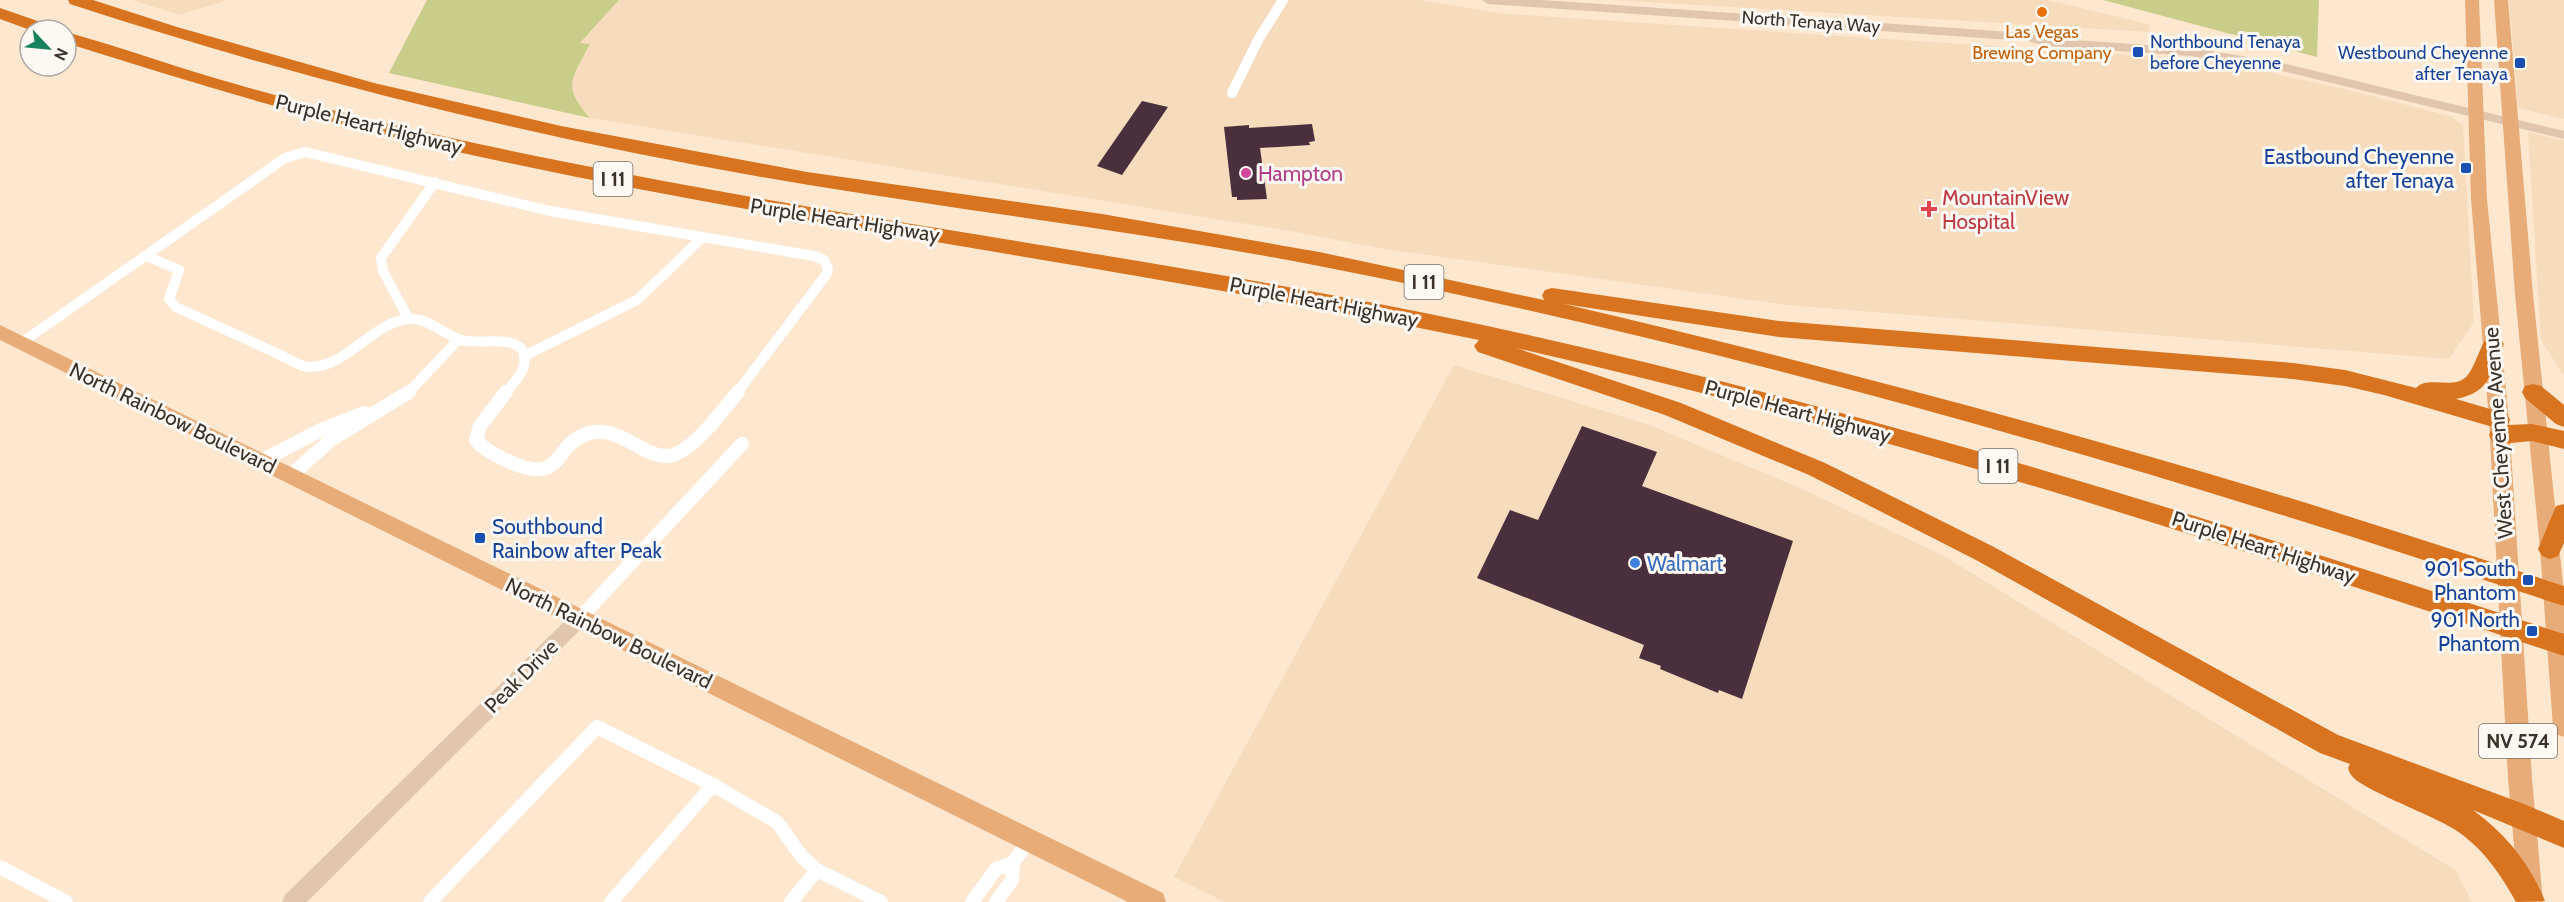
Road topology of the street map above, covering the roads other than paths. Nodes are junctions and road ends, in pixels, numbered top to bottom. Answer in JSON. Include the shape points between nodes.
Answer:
{"nodes":[{"id":1,"x":76,"y":0,"type":"edge"},
{"id":2,"x":1283,"y":0,"type":"edge"},
{"id":3,"x":1488,"y":0,"type":"edge"},
{"id":4,"x":2472,"y":0,"type":"edge"},
{"id":5,"x":2500,"y":0,"type":"edge"},
{"id":6,"x":1558,"y":2,"type":"edge"},
{"id":7,"x":0,"y":13,"type":"edge"},
{"id":8,"x":18,"y":20,"type":"edge"},
{"id":9,"x":78,"y":41,"type":"edge"},
{"id":10,"x":1232,"y":93,"type":"dead end"},
{"id":11,"x":2474,"y":108,"type":"junction"},
{"id":12,"x":2510,"y":117,"type":"junction"},
{"id":13,"x":2564,"y":125,"type":"edge"},
{"id":14,"x":2564,"y":135,"type":"edge"},
{"id":15,"x":435,"y":182,"type":"junction"},
{"id":16,"x":1102,"y":221,"type":"junction"},
{"id":17,"x":703,"y":237,"type":"junction"},
{"id":18,"x":146,"y":256,"type":"junction"},
{"id":19,"x":408,"y":318,"type":"junction"},
{"id":20,"x":1422,"y":320,"type":"junction"},
{"id":21,"x":459,"y":339,"type":"junction"},
{"id":22,"x":8,"y":340,"type":"edge"},
{"id":23,"x":2493,"y":344,"type":"junction"},
{"id":24,"x":524,"y":356,"type":"junction"},
{"id":25,"x":2384,"y":387,"type":"junction"},
{"id":26,"x":2533,"y":392,"type":"junction"},
{"id":27,"x":393,"y":403,"type":"junction"},
{"id":28,"x":2564,"y":418,"type":"edge"},
{"id":29,"x":2500,"y":427,"type":"junction"},
{"id":30,"x":2536,"y":432,"type":"junction"},
{"id":31,"x":2564,"y":440,"type":"edge"},
{"id":32,"x":742,"y":444,"type":"dead end"},
{"id":33,"x":261,"y":461,"type":"junction"},
{"id":34,"x":290,"y":476,"type":"junction"},
{"id":35,"x":2272,"y":502,"type":"junction"},
{"id":36,"x":2564,"y":513,"type":"edge"},
{"id":37,"x":2550,"y":549,"type":"junction"},
{"id":38,"x":2564,"y":582,"type":"edge"},
{"id":39,"x":2564,"y":596,"type":"edge"},
{"id":40,"x":579,"y":619,"type":"junction"},
{"id":41,"x":2564,"y":645,"type":"edge"},
{"id":42,"x":2564,"y":727,"type":"edge"},
{"id":43,"x":2329,"y":744,"type":"junction"},
{"id":44,"x":713,"y":785,"type":"junction"},
{"id":45,"x":2524,"y":817,"type":"junction"},
{"id":46,"x":2564,"y":835,"type":"edge"},
{"id":47,"x":1029,"y":840,"type":"junction"},
{"id":48,"x":1013,"y":863,"type":"junction"},
{"id":49,"x":0,"y":867,"type":"edge"},
{"id":50,"x":817,"y":870,"type":"junction"},
{"id":51,"x":2531,"y":901,"type":"edge"},
{"id":52,"x":66,"y":902,"type":"edge"},
{"id":53,"x":292,"y":902,"type":"edge"},
{"id":54,"x":429,"y":902,"type":"edge"},
{"id":55,"x":611,"y":902,"type":"edge"},
{"id":56,"x":791,"y":902,"type":"edge"},
{"id":57,"x":881,"y":902,"type":"edge"},
{"id":58,"x":972,"y":902,"type":"edge"},
{"id":59,"x":996,"y":902,"type":"edge"},
{"id":60,"x":1154,"y":902,"type":"edge"}],
"edges":[{"from":1,"to":16,"type":"highway","name":"Purple Heart Highway","number":"I 11","via":[[371,88],[561,132],[807,178]]},
{"from":2,"to":10,"type":"street"},
{"from":3,"to":6,"type":"main road","name":"North Tenaya Way"},
{"from":4,"to":11,"type":"main road","name":"West Cheyenne Avenue"},
{"from":5,"to":12,"type":"main road","name":"West Cheyenne Avenue"},
{"from":6,"to":11,"type":"main road","name":"North Tenaya Way","via":[[2182,51],[2263,63]]},
{"from":7,"to":8,"type":"highway"},
{"from":9,"to":20,"type":"highway","name":"Purple Heart Highway","number":"I 11","via":[[341,120],[568,171],[792,212],[1172,272]]},
{"from":11,"to":12,"type":"main road","name":"North Tenaya Way"},
{"from":11,"to":23,"type":"main road","name":"West Cheyenne Avenue"},
{"from":12,"to":13,"type":"main road","name":"North Tenaya Way"},
{"from":12,"to":14,"type":"main road","name":"North Tenaya Way"},
{"from":12,"to":26,"type":"main road","name":"West Cheyenne Avenue"},
{"from":15,"to":17,"type":"street","via":[[550,212]]},
{"from":15,"to":18,"type":"street","via":[[298,153],[285,158]]},
{"from":15,"to":19,"type":"street","via":[[381,258],[383,271]]},
{"from":16,"to":25,"type":"highway","via":[[1167,224],[1558,296],[1748,325],[2293,371]]},
{"from":16,"to":35,"type":"highway","name":"Purple Heart Highway","number":"I 11","via":[[1331,262],[1733,351]]},
{"from":17,"to":24,"type":"street","via":[[637,300]]},
{"from":17,"to":24,"type":"street","via":[[814,256],[824,260],[828,269],[717,419],[684,451],[665,456],[611,434],[595,432],[579,438],[545,471],[535,473],[484,449],[476,435],[518,380]]},
{"from":18,"to":19,"type":"street","via":[[179,270],[169,293],[176,307],[307,367],[327,363],[389,324]]},
{"from":18,"to":22,"type":"street"},
{"from":19,"to":21,"type":"street","via":[[437,325]]},
{"from":20,"to":41,"type":"highway","name":"Purple Heart Highway","number":"I 11","via":[[1718,388],[2120,501]]},
{"from":20,"to":43,"type":"highway","via":[[1506,354],[1674,409],[1816,469],[1984,553]]},
{"from":21,"to":24,"type":"street","via":[[504,340],[520,348]]},
{"from":21,"to":27,"type":"street","via":[[416,387]]},
{"from":22,"to":33,"type":"main road","name":"North Rainbow Boulevard"},
{"from":23,"to":25,"type":"highway","via":[[2480,375],[2468,387],[2441,392]]},
{"from":23,"to":29,"type":"main road","name":"West Cheyenne Avenue","number":"NV 574"},
{"from":25,"to":29,"type":"highway"},
{"from":26,"to":28,"type":"highway"},
{"from":26,"to":30,"type":"main road","name":"West Cheyenne Avenue","number":"NV 574"},
{"from":27,"to":33,"type":"street","via":[[335,424]]},
{"from":27,"to":34,"type":"street","via":[[332,439]]},
{"from":29,"to":30,"type":"highway"},
{"from":29,"to":45,"type":"main road","name":"West Cheyenne Avenue","number":"NV 574"},
{"from":30,"to":31,"type":"highway"},
{"from":30,"to":37,"type":"main road","name":"West Cheyenne Avenue","number":"NV 574"},
{"from":32,"to":40,"type":"street","name":"Peak Drive"},
{"from":33,"to":34,"type":"main road","name":"North Rainbow Boulevard"},
{"from":34,"to":40,"type":"main road","name":"North Rainbow Boulevard"},
{"from":35,"to":38,"type":"highway","via":[[2398,531]]},
{"from":35,"to":39,"type":"highway","name":"Purple Heart Highway","number":"I 11"},
{"from":36,"to":37,"type":"highway"},
{"from":37,"to":42,"type":"main road","name":"West Cheyenne Avenue","number":"NV 574"},
{"from":40,"to":47,"type":"main road","name":"North Rainbow Boulevard"},
{"from":40,"to":53,"type":"main road","name":"Peak Drive"},
{"from":43,"to":45,"type":"highway"},
{"from":43,"to":51,"type":"highway","via":[[2370,775],[2451,811],[2480,829],[2500,849]]},
{"from":44,"to":50,"type":"street","via":[[777,822],[802,857]]},
{"from":44,"to":54,"type":"street","via":[[597,727]]},
{"from":44,"to":55,"type":"street"},
{"from":45,"to":46,"type":"highway"},
{"from":45,"to":51,"type":"main road","name":"West Cheyenne Avenue","number":"NV 574"},
{"from":47,"to":48,"type":"street"},
{"from":47,"to":60,"type":"main road","name":"North Rainbow Boulevard"},
{"from":48,"to":58,"type":"street","via":[[996,869]]},
{"from":48,"to":59,"type":"street","via":[[1012,880]]},
{"from":49,"to":52,"type":"street"},
{"from":50,"to":56,"type":"street"},
{"from":50,"to":57,"type":"street"}]}
